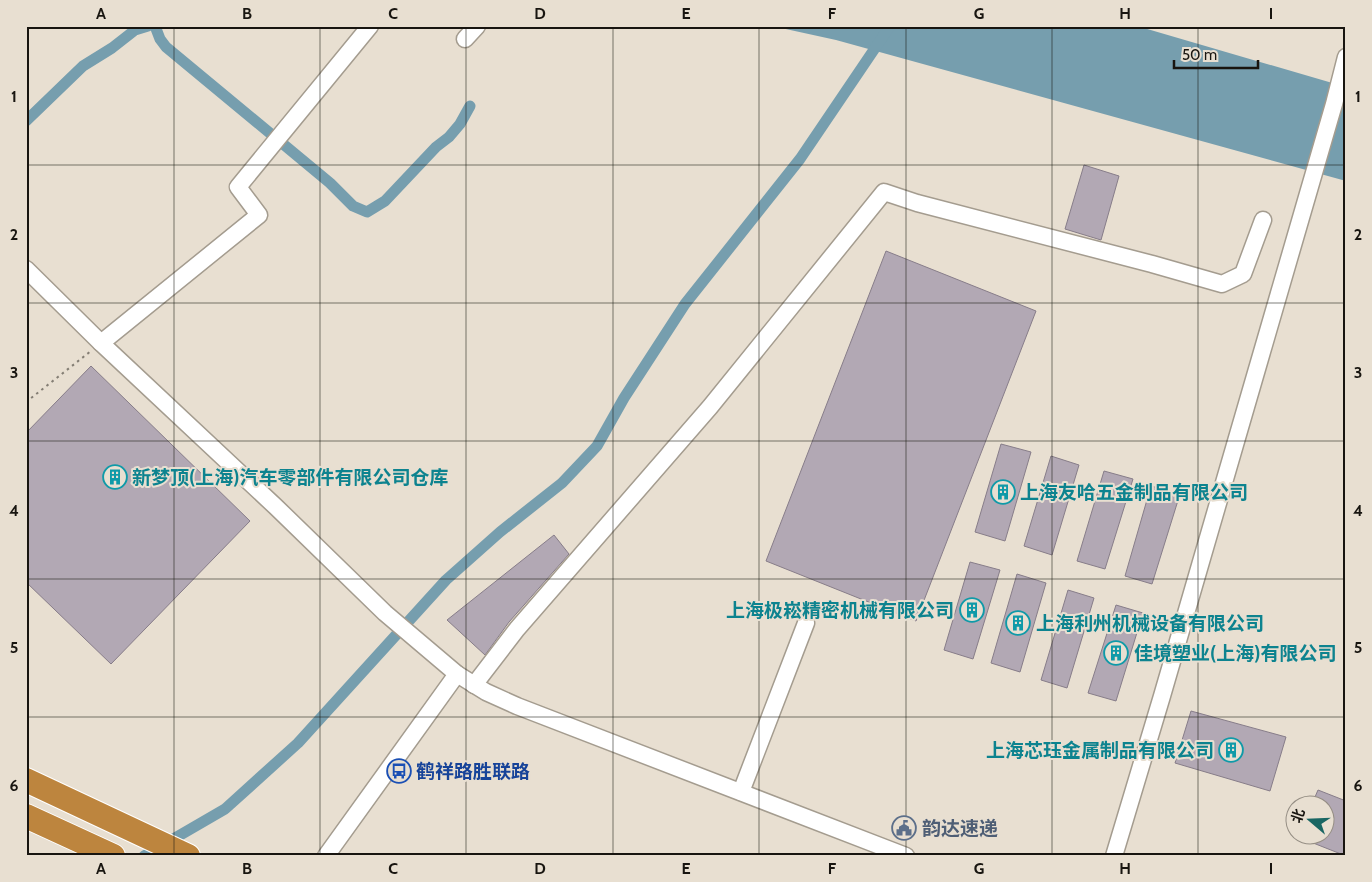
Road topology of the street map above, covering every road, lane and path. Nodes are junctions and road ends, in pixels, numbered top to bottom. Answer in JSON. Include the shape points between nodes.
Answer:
{"nodes":[{"id":1,"x":370,"y":26,"type":"edge"},
{"id":2,"x":477,"y":26,"type":"edge"},
{"id":3,"x":465,"y":39,"type":"dead end"},
{"id":4,"x":1346,"y":57,"type":"edge"},
{"id":5,"x":1263,"y":220,"type":"dead end"},
{"id":6,"x":26,"y":269,"type":"edge"},
{"id":7,"x":101,"y":343,"type":"junction"},
{"id":8,"x":26,"y":402,"type":"edge"},
{"id":9,"x":806,"y":623,"type":"dead end"},
{"id":10,"x":458,"y":674,"type":"junction"},
{"id":11,"x":474,"y":685,"type":"junction"},
{"id":12,"x":26,"y":780,"type":"edge"},
{"id":13,"x":742,"y":792,"type":"junction"},
{"id":14,"x":26,"y":816,"type":"edge"},
{"id":15,"x":113,"y":856,"type":"edge"},
{"id":16,"x":188,"y":856,"type":"edge"},
{"id":17,"x":326,"y":856,"type":"edge"},
{"id":18,"x":906,"y":856,"type":"edge"},
{"id":19,"x":1114,"y":856,"type":"edge"}],
"edges":[{"from":1,"to":7,"type":"street","via":[[238,187],[259,215]]},
{"from":2,"to":3,"type":"street"},
{"from":4,"to":19,"type":"street"},
{"from":5,"to":11,"type":"street","via":[[1242,274],[1222,284],[884,192],[716,399],[523,622]]},
{"from":6,"to":7,"type":"street"},
{"from":7,"to":8,"type":"path"},
{"from":7,"to":10,"type":"street","via":[[385,613]]},
{"from":9,"to":13,"type":"street"},
{"from":10,"to":11,"type":"street"},
{"from":10,"to":17,"type":"street"},
{"from":11,"to":13,"type":"street","via":[[518,706]]},
{"from":12,"to":16,"type":"highway"},
{"from":13,"to":18,"type":"street"},
{"from":14,"to":15,"type":"highway"}]}
